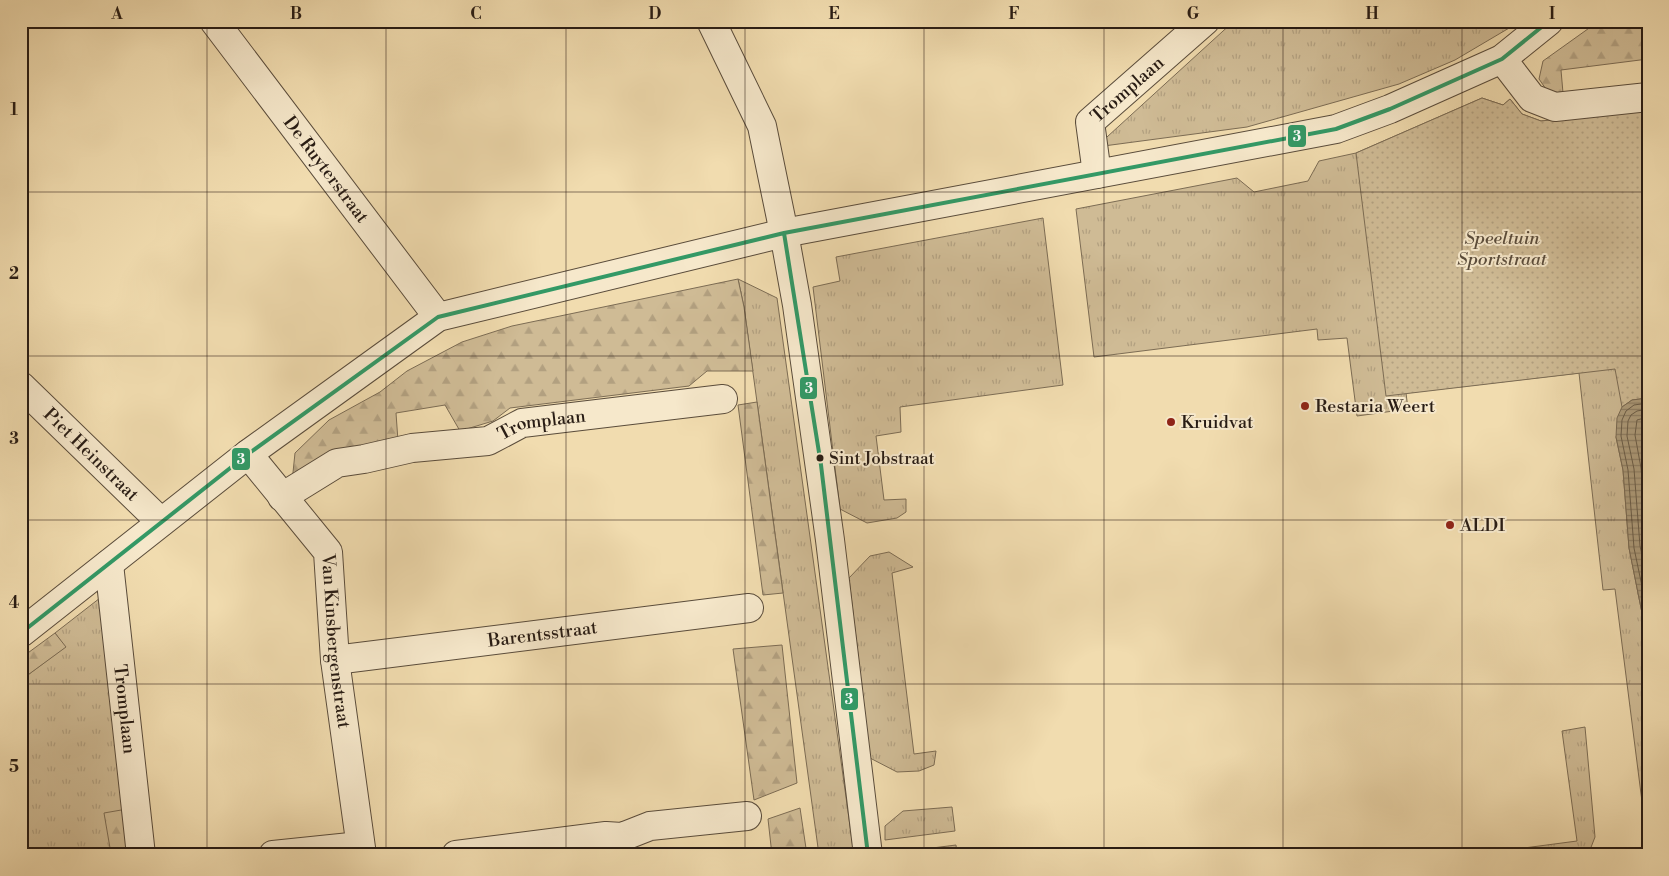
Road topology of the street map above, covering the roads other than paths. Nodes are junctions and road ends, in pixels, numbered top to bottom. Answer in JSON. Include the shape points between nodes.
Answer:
{"nodes":[{"id":1,"x":214,"y":21,"type":"edge"},
{"id":2,"x":712,"y":21,"type":"edge"},
{"id":3,"x":1205,"y":21,"type":"edge"},
{"id":4,"x":1549,"y":21,"type":"edge"},
{"id":5,"x":1502,"y":60,"type":"junction"},
{"id":6,"x":1648,"y":96,"type":"edge"},
{"id":7,"x":1098,"y":174,"type":"junction"},
{"id":8,"x":784,"y":233,"type":"junction"},
{"id":9,"x":438,"y":317,"type":"junction"},
{"id":10,"x":21,"y":386,"type":"edge"},
{"id":11,"x":723,"y":399,"type":"dead end"},
{"id":12,"x":248,"y":454,"type":"junction"},
{"id":13,"x":282,"y":497,"type":"junction"},
{"id":14,"x":161,"y":522,"type":"junction"},
{"id":15,"x":109,"y":564,"type":"junction"},
{"id":16,"x":749,"y":608,"type":"dead end"},
{"id":17,"x":21,"y":633,"type":"edge"},
{"id":18,"x":336,"y":660,"type":"junction"},
{"id":19,"x":747,"y":816,"type":"dead end"},
{"id":20,"x":631,"y":846,"type":"edge"},
{"id":21,"x":361,"y":850,"type":"edge"},
{"id":22,"x":142,"y":855,"type":"edge"},
{"id":23,"x":273,"y":855,"type":"edge"},
{"id":24,"x":456,"y":855,"type":"edge"},
{"id":25,"x":868,"y":855,"type":"edge"}],
"edges":[{"from":1,"to":9,"type":"street","name":"De Ruyterstraat"},
{"from":2,"to":8,"type":"street","via":[[762,126]]},
{"from":3,"to":7,"type":"street","name":"Tromplaan","via":[[1090,122]]},
{"from":4,"to":5,"type":"street"},
{"from":5,"to":6,"type":"street","via":[[1532,98],[1555,107]]},
{"from":5,"to":7,"type":"street","via":[[1336,129]]},
{"from":7,"to":8,"type":"street"},
{"from":8,"to":9,"type":"street"},
{"from":8,"to":25,"type":"street","via":[[830,540]]},
{"from":9,"to":12,"type":"street"},
{"from":10,"to":14,"type":"street","name":"Piet Heinstraat"},
{"from":11,"to":13,"type":"street","name":"Tromplaan","via":[[522,423],[488,441],[412,448],[337,463]]},
{"from":12,"to":13,"type":"street","name":"Van Kinsbergenstraat"},
{"from":12,"to":14,"type":"street"},
{"from":13,"to":18,"type":"street","name":"Van Kinsbergenstraat","via":[[328,552]]},
{"from":14,"to":15,"type":"street"},
{"from":15,"to":17,"type":"street"},
{"from":15,"to":22,"type":"street","name":"Tromplaan"},
{"from":16,"to":18,"type":"street","name":"Barentsstraat"},
{"from":18,"to":21,"type":"street","name":"Van Kinsbergenstraat"},
{"from":19,"to":20,"type":"street","via":[[650,826]]},
{"from":20,"to":24,"type":"street","via":[[606,836]]},
{"from":21,"to":23,"type":"street"}]}
